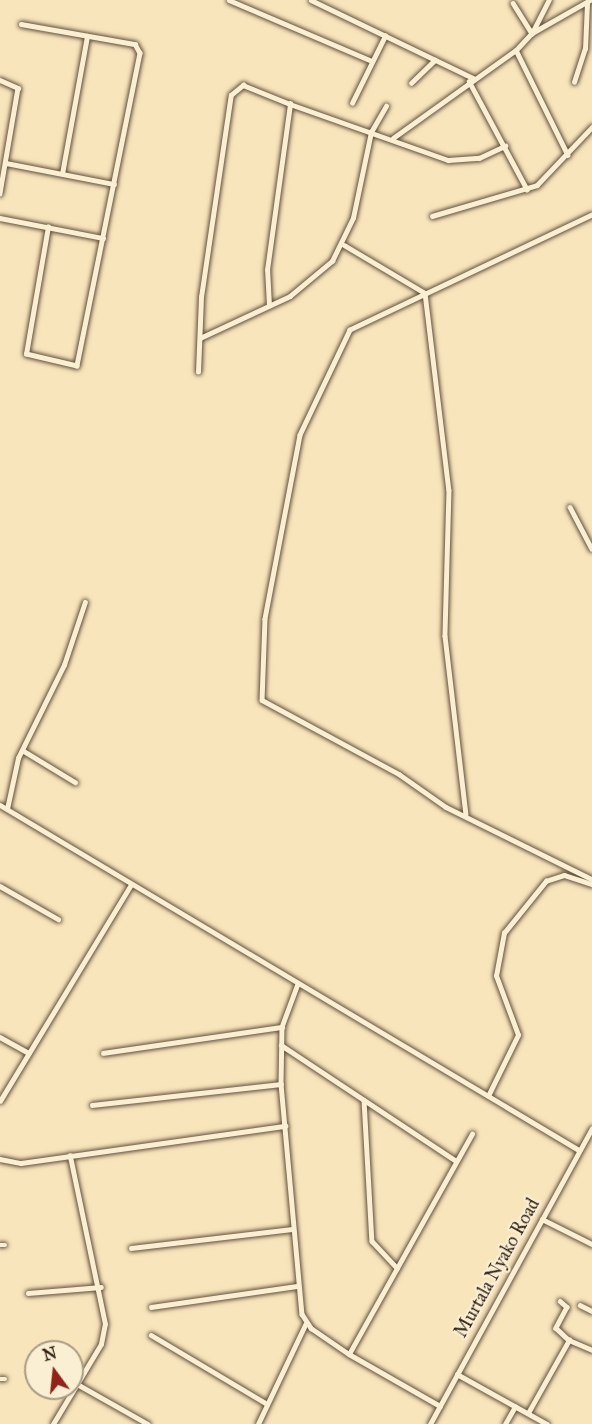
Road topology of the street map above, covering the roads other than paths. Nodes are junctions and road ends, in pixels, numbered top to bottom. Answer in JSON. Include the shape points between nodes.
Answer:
{"nodes":[{"id":1,"x":229,"y":0,"type":"edge"},
{"id":2,"x":311,"y":0,"type":"edge"},
{"id":3,"x":549,"y":0,"type":"edge"},
{"id":4,"x":589,"y":2,"type":"edge"},
{"id":5,"x":513,"y":3,"type":"dead end"},
{"id":6,"x":21,"y":24,"type":"dead end"},
{"id":7,"x":532,"y":33,"type":"junction"},
{"id":8,"x":87,"y":36,"type":"junction"},
{"id":9,"x":385,"y":36,"type":"junction"},
{"id":10,"x":516,"y":50,"type":"junction"},
{"id":11,"x":435,"y":60,"type":"junction"},
{"id":12,"x":372,"y":61,"type":"junction"},
{"id":13,"x":471,"y":79,"type":"junction"},
{"id":14,"x":0,"y":80,"type":"edge"},
{"id":15,"x":574,"y":82,"type":"dead end"},
{"id":16,"x":411,"y":83,"type":"dead end"},
{"id":17,"x":352,"y":103,"type":"dead end"},
{"id":18,"x":290,"y":104,"type":"junction"},
{"id":19,"x":386,"y":106,"type":"dead end"},
{"id":20,"x":592,"y":127,"type":"edge"},
{"id":21,"x":371,"y":132,"type":"junction"},
{"id":22,"x":393,"y":138,"type":"junction"},
{"id":23,"x":504,"y":146,"type":"junction"},
{"id":24,"x":568,"y":155,"type":"junction"},
{"id":25,"x":6,"y":163,"type":"junction"},
{"id":26,"x":62,"y":174,"type":"junction"},
{"id":27,"x":114,"y":184,"type":"junction"},
{"id":28,"x":527,"y":189,"type":"junction"},
{"id":29,"x":0,"y":193,"type":"edge"},
{"id":30,"x":592,"y":215,"type":"edge"},
{"id":31,"x":432,"y":216,"type":"dead end"},
{"id":32,"x":0,"y":218,"type":"edge"},
{"id":33,"x":48,"y":227,"type":"junction"},
{"id":34,"x":103,"y":238,"type":"junction"},
{"id":35,"x":344,"y":246,"type":"junction"},
{"id":36,"x":425,"y":293,"type":"junction"},
{"id":37,"x":269,"y":306,"type":"junction"},
{"id":38,"x":200,"y":338,"type":"junction"},
{"id":39,"x":198,"y":372,"type":"dead end"},
{"id":40,"x":570,"y":507,"type":"dead end"},
{"id":41,"x":592,"y":549,"type":"edge"},
{"id":42,"x":85,"y":602,"type":"dead end"},
{"id":43,"x":24,"y":751,"type":"junction"},
{"id":44,"x":75,"y":782,"type":"dead end"},
{"id":45,"x":0,"y":805,"type":"edge"},
{"id":46,"x":7,"y":809,"type":"junction"},
{"id":47,"x":466,"y":814,"type":"junction"},
{"id":48,"x":592,"y":879,"type":"edge"},
{"id":49,"x":592,"y":884,"type":"edge"},
{"id":50,"x":131,"y":885,"type":"junction"},
{"id":51,"x":0,"y":886,"type":"edge"},
{"id":52,"x":58,"y":919,"type":"dead end"},
{"id":53,"x":298,"y":984,"type":"junction"},
{"id":54,"x":282,"y":1027,"type":"junction"},
{"id":55,"x":0,"y":1038,"type":"edge"},
{"id":56,"x":281,"y":1045,"type":"junction"},
{"id":57,"x":29,"y":1053,"type":"junction"},
{"id":58,"x":103,"y":1053,"type":"dead end"},
{"id":59,"x":281,"y":1084,"type":"junction"},
{"id":60,"x":488,"y":1096,"type":"junction"},
{"id":61,"x":364,"y":1100,"type":"junction"},
{"id":62,"x":0,"y":1101,"type":"edge"},
{"id":63,"x":92,"y":1105,"type":"dead end"},
{"id":64,"x":285,"y":1126,"type":"junction"},
{"id":65,"x":592,"y":1128,"type":"edge"},
{"id":66,"x":472,"y":1134,"type":"dead end"},
{"id":67,"x":579,"y":1150,"type":"junction"},
{"id":68,"x":70,"y":1156,"type":"junction"},
{"id":69,"x":0,"y":1160,"type":"edge"},
{"id":70,"x":456,"y":1161,"type":"junction"},
{"id":71,"x":542,"y":1219,"type":"junction"},
{"id":72,"x":292,"y":1229,"type":"junction"},
{"id":73,"x":592,"y":1244,"type":"edge"},
{"id":74,"x":131,"y":1248,"type":"dead end"},
{"id":75,"x":397,"y":1268,"type":"junction"},
{"id":76,"x":296,"y":1286,"type":"junction"},
{"id":77,"x":101,"y":1287,"type":"junction"},
{"id":78,"x":28,"y":1293,"type":"dead end"},
{"id":79,"x":560,"y":1301,"type":"dead end"},
{"id":80,"x":580,"y":1305,"type":"dead end"},
{"id":81,"x":151,"y":1307,"type":"dead end"},
{"id":82,"x":592,"y":1311,"type":"edge"},
{"id":83,"x":306,"y":1323,"type":"junction"},
{"id":84,"x":151,"y":1335,"type":"dead end"},
{"id":85,"x":569,"y":1340,"type":"junction"},
{"id":86,"x":592,"y":1350,"type":"edge"},
{"id":87,"x":349,"y":1354,"type":"junction"},
{"id":88,"x":84,"y":1373,"type":"edge"},
{"id":89,"x":457,"y":1374,"type":"junction"},
{"id":90,"x":84,"y":1388,"type":"edge"},
{"id":91,"x":69,"y":1400,"type":"edge"},
{"id":92,"x":267,"y":1404,"type":"junction"},
{"id":93,"x":440,"y":1406,"type":"junction"},
{"id":94,"x":515,"y":1407,"type":"junction"},
{"id":95,"x":528,"y":1413,"type":"junction"},
{"id":96,"x":53,"y":1424,"type":"edge"},
{"id":97,"x":148,"y":1424,"type":"edge"},
{"id":98,"x":258,"y":1424,"type":"edge"},
{"id":99,"x":430,"y":1424,"type":"edge"},
{"id":100,"x":505,"y":1424,"type":"edge"},
{"id":101,"x":547,"y":1424,"type":"edge"}],
"edges":[{"from":1,"to":12,"type":"street"},
{"from":2,"to":9,"type":"street"},
{"from":3,"to":7,"type":"street"},
{"from":4,"to":7,"type":"street"},
{"from":4,"to":15,"type":"street","via":[[585,49]]},
{"from":5,"to":7,"type":"street"},
{"from":6,"to":8,"type":"street"},
{"from":7,"to":10,"type":"street"},
{"from":8,"to":26,"type":"street"},
{"from":8,"to":27,"type":"street","via":[[135,44],[140,53]]},
{"from":9,"to":11,"type":"street"},
{"from":9,"to":12,"type":"street"},
{"from":10,"to":13,"type":"street"},
{"from":10,"to":24,"type":"street"},
{"from":11,"to":13,"type":"street"},
{"from":11,"to":16,"type":"street"},
{"from":12,"to":17,"type":"street"},
{"from":13,"to":22,"type":"street"},
{"from":13,"to":23,"type":"street"},
{"from":14,"to":25,"type":"street","via":[[17,85]]},
{"from":18,"to":21,"type":"street"},
{"from":18,"to":37,"type":"street","via":[[267,270]]},
{"from":18,"to":38,"type":"street","via":[[243,85],[231,95],[213,198]]},
{"from":19,"to":21,"type":"street"},
{"from":20,"to":24,"type":"street"},
{"from":21,"to":22,"type":"street"},
{"from":21,"to":35,"type":"street"},
{"from":22,"to":23,"type":"street","via":[[453,160]]},
{"from":23,"to":28,"type":"street"},
{"from":24,"to":28,"type":"street"},
{"from":25,"to":26,"type":"street"},
{"from":25,"to":29,"type":"street"},
{"from":26,"to":27,"type":"street"},
{"from":27,"to":34,"type":"street"},
{"from":28,"to":31,"type":"street"},
{"from":30,"to":36,"type":"street"},
{"from":32,"to":33,"type":"street"},
{"from":33,"to":34,"type":"street"},
{"from":33,"to":34,"type":"street","via":[[26,354],[70,366],[81,359]]},
{"from":35,"to":36,"type":"street"},
{"from":35,"to":37,"type":"street","via":[[313,280]]},
{"from":36,"to":47,"type":"street","via":[[449,490],[445,636]]},
{"from":36,"to":47,"type":"street","via":[[350,330],[300,435],[265,619],[262,700]]},
{"from":37,"to":38,"type":"street"},
{"from":38,"to":39,"type":"street"},
{"from":40,"to":41,"type":"street"},
{"from":42,"to":43,"type":"street","via":[[64,665]]},
{"from":43,"to":44,"type":"street"},
{"from":43,"to":46,"type":"street"},
{"from":45,"to":46,"type":"street"},
{"from":46,"to":50,"type":"street"},
{"from":47,"to":48,"type":"street"},
{"from":49,"to":60,"type":"street","via":[[564,875],[546,881],[504,933],[496,976],[518,1035]]},
{"from":50,"to":53,"type":"street"},
{"from":50,"to":57,"type":"street"},
{"from":51,"to":52,"type":"street"},
{"from":53,"to":54,"type":"street"},
{"from":53,"to":60,"type":"street"},
{"from":54,"to":56,"type":"street"},
{"from":54,"to":58,"type":"street"},
{"from":55,"to":57,"type":"street"},
{"from":56,"to":59,"type":"street"},
{"from":56,"to":61,"type":"street"},
{"from":57,"to":62,"type":"street"},
{"from":59,"to":63,"type":"street"},
{"from":59,"to":64,"type":"street"},
{"from":60,"to":67,"type":"street"},
{"from":61,"to":70,"type":"street"},
{"from":61,"to":75,"type":"street","via":[[372,1241]]},
{"from":64,"to":68,"type":"street"},
{"from":64,"to":72,"type":"street"},
{"from":65,"to":67,"type":"street","name":"Murtala Nyako Road"},
{"from":66,"to":70,"type":"street"},
{"from":67,"to":71,"type":"street","name":"Murtala Nyako Road"},
{"from":68,"to":69,"type":"street"},
{"from":68,"to":77,"type":"street"},
{"from":70,"to":75,"type":"street"},
{"from":71,"to":73,"type":"street"},
{"from":71,"to":89,"type":"street","name":"Murtala Nyako Road"},
{"from":72,"to":74,"type":"street"},
{"from":72,"to":76,"type":"street"},
{"from":75,"to":87,"type":"street"},
{"from":76,"to":81,"type":"street"},
{"from":76,"to":83,"type":"street"},
{"from":77,"to":78,"type":"street"},
{"from":77,"to":88,"type":"street","via":[[105,1324]]},
{"from":79,"to":85,"type":"street","via":[[567,1307],[556,1328]]},
{"from":80,"to":82,"type":"street"},
{"from":83,"to":87,"type":"street"},
{"from":83,"to":92,"type":"street"},
{"from":84,"to":92,"type":"street"},
{"from":85,"to":86,"type":"street"},
{"from":85,"to":95,"type":"street"},
{"from":87,"to":93,"type":"street"},
{"from":89,"to":93,"type":"street","name":"Murtala Nyako Road"},
{"from":89,"to":94,"type":"street"},
{"from":90,"to":97,"type":"street"},
{"from":91,"to":96,"type":"street"},
{"from":92,"to":98,"type":"street"},
{"from":93,"to":99,"type":"street","name":"Murtala Nyako Road"},
{"from":94,"to":95,"type":"street"},
{"from":94,"to":100,"type":"street"},
{"from":95,"to":101,"type":"street"}]}
